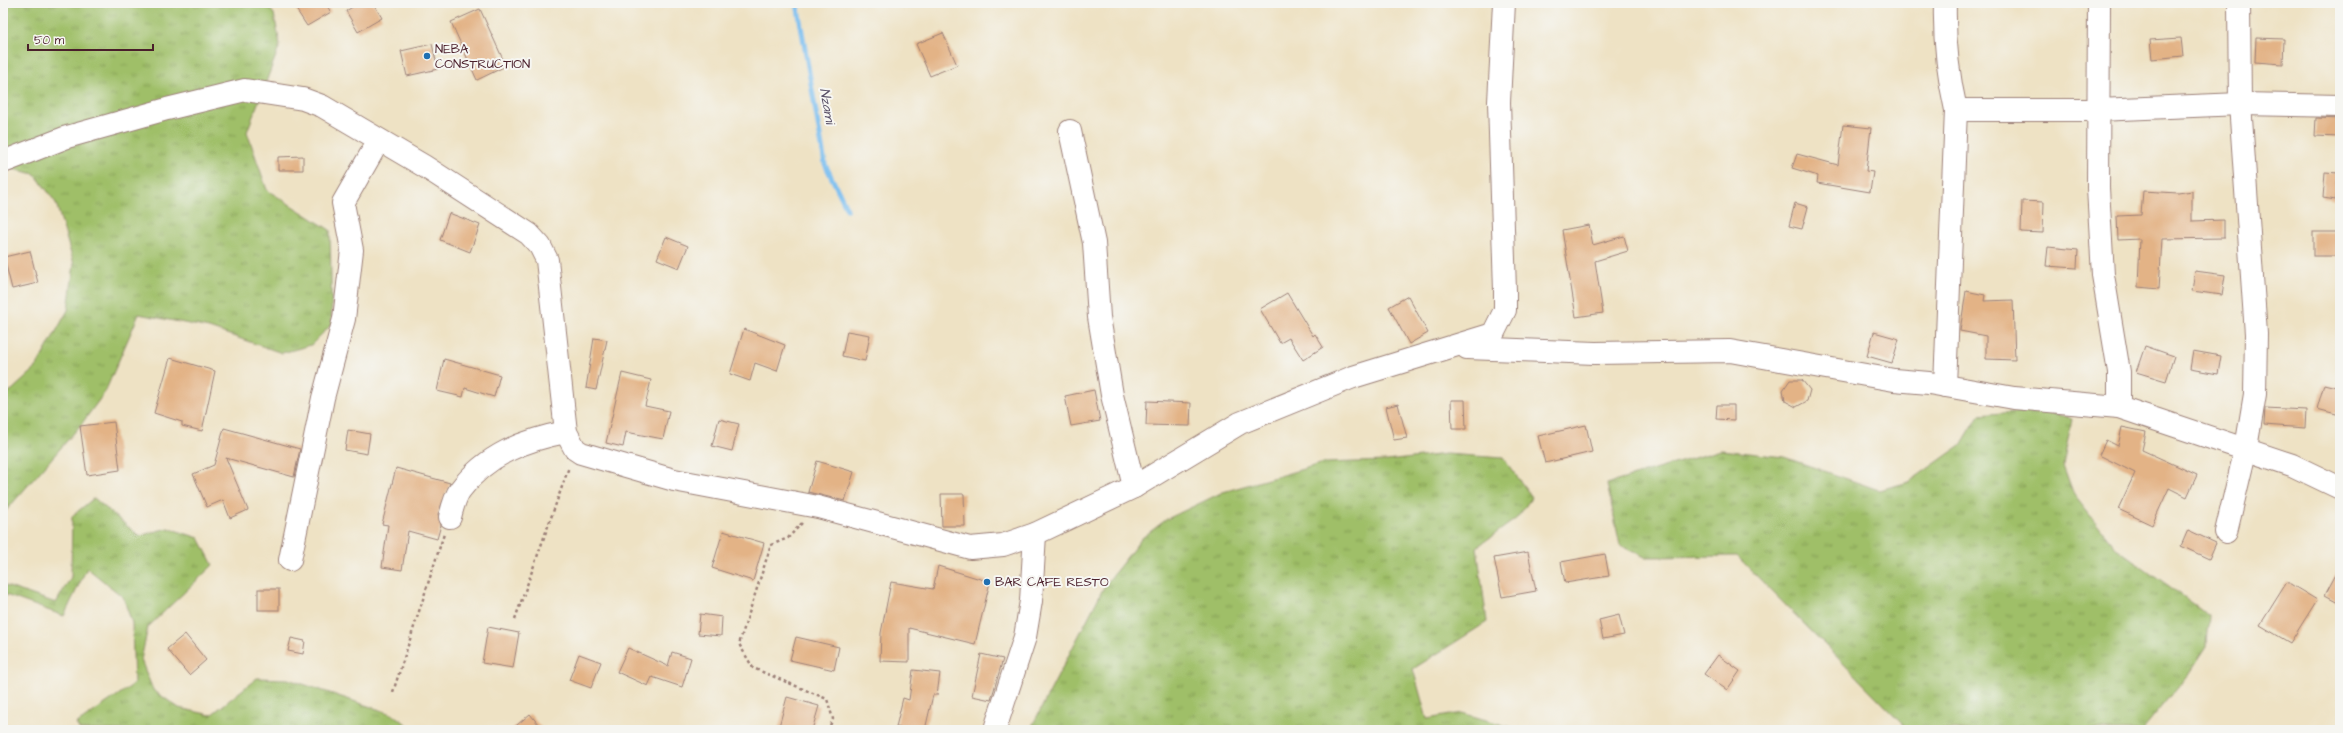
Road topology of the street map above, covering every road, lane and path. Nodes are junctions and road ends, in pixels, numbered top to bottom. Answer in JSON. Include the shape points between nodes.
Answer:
{"nodes":[{"id":1,"x":1504,"y":3,"type":"edge"},
{"id":2,"x":1946,"y":3,"type":"edge"},
{"id":3,"x":2099,"y":3,"type":"edge"},
{"id":4,"x":2239,"y":3,"type":"edge"},
{"id":5,"x":2240,"y":104,"type":"junction"},
{"id":6,"x":2340,"y":106,"type":"edge"},
{"id":7,"x":1956,"y":110,"type":"junction"},
{"id":8,"x":2098,"y":110,"type":"junction"},
{"id":9,"x":1070,"y":131,"type":"dead end"},
{"id":10,"x":379,"y":140,"type":"junction"},
{"id":11,"x":3,"y":162,"type":"edge"},
{"id":12,"x":1454,"y":348,"type":"junction"},
{"id":13,"x":1945,"y":386,"type":"junction"},
{"id":14,"x":2119,"y":407,"type":"junction"},
{"id":15,"x":570,"y":441,"type":"junction"},
{"id":16,"x":2246,"y":448,"type":"junction"},
{"id":17,"x":1134,"y":487,"type":"junction"},
{"id":18,"x":2340,"y":488,"type":"edge"},
{"id":19,"x":818,"y":508,"type":"junction"},
{"id":20,"x":450,"y":517,"type":"joint"},
{"id":21,"x":2226,"y":532,"type":"dead end"},
{"id":22,"x":1035,"y":534,"type":"junction"},
{"id":23,"x":290,"y":560,"type":"dead end"},
{"id":24,"x":515,"y":619,"type":"dead end"},
{"id":25,"x":393,"y":692,"type":"dead end"},
{"id":26,"x":996,"y":726,"type":"dead end"},
{"id":27,"x":828,"y":730,"type":"edge"}],
"edges":[{"from":1,"to":12,"type":"street","via":[[1499,102],[1505,310],[1493,334]]},
{"from":2,"to":7,"type":"street","via":[[1945,33],[1950,85]]},
{"from":3,"to":8,"type":"street"},
{"from":4,"to":5,"type":"street"},
{"from":5,"to":6,"type":"street"},
{"from":5,"to":8,"type":"street"},
{"from":5,"to":16,"type":"street","via":[[2256,334],[2255,394]]},
{"from":7,"to":8,"type":"street"},
{"from":7,"to":13,"type":"street"},
{"from":8,"to":14,"type":"street","via":[[2098,188],[2103,275],[2118,364]]},
{"from":9,"to":17,"type":"street","via":[[1094,243],[1099,317],[1112,395]]},
{"from":10,"to":11,"type":"street","via":[[322,106],[303,99],[245,90],[167,108],[67,137]]},
{"from":10,"to":15,"type":"street","via":[[529,234],[540,246],[547,260]]},
{"from":10,"to":23,"type":"street","via":[[343,203],[352,250],[344,319],[325,391]]},
{"from":12,"to":13,"type":"street","via":[[1595,353],[1730,351],[1894,380]]},
{"from":12,"to":17,"type":"street","via":[[1353,377],[1240,423]]},
{"from":13,"to":14,"type":"street","via":[[2014,398]]},
{"from":14,"to":16,"type":"street"},
{"from":15,"to":19,"type":"street","via":[[581,453],[674,480]]},
{"from":15,"to":20,"type":"street","via":[[535,438],[499,454],[459,491]]},
{"from":15,"to":24,"type":"path"},
{"from":16,"to":18,"type":"street","via":[[2292,465]]},
{"from":16,"to":21,"type":"street"},
{"from":17,"to":22,"type":"street"},
{"from":19,"to":22,"type":"street","via":[[970,548],[1003,545]]},
{"from":19,"to":27,"type":"path","via":[[788,538],[771,546],[739,644],[753,668],[827,699],[833,719]]},
{"from":20,"to":25,"type":"path"},
{"from":22,"to":26,"type":"street","via":[[1031,601],[1025,637]]}]}
